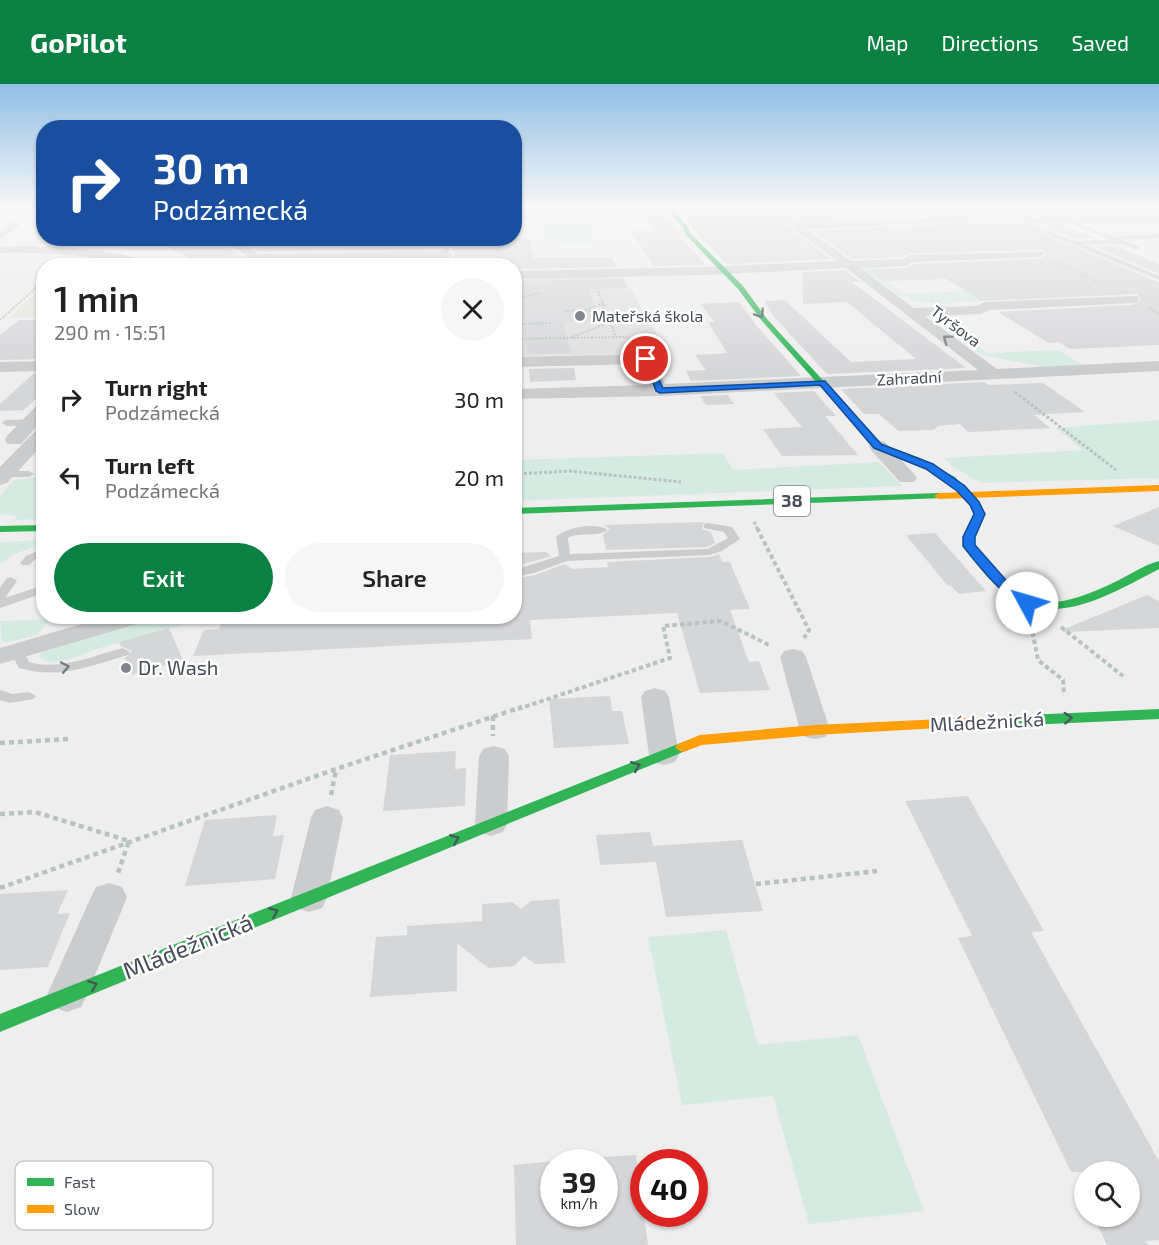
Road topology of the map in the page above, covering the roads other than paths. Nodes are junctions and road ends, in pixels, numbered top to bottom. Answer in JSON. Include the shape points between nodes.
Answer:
{"nodes":[{"id":1,"x":714,"y":261,"type":"edge"},
{"id":2,"x":843,"y":261,"type":"edge"},
{"id":3,"x":906,"y":261,"type":"edge"},
{"id":4,"x":1118,"y":261,"type":"edge"},
{"id":5,"x":848,"y":265,"type":"junction"},
{"id":6,"x":722,"y":270,"type":"junction"},
{"id":7,"x":522,"y":275,"type":"edge"},
{"id":8,"x":1159,"y":278,"type":"edge"},
{"id":9,"x":1132,"y":299,"type":"road end"},
{"id":10,"x":913,"y":312,"type":"junction"},
{"id":11,"x":522,"y":362,"type":"edge"},
{"id":12,"x":36,"y":366,"type":"edge"},
{"id":13,"x":1159,"y":366,"type":"edge"},
{"id":14,"x":0,"y":367,"type":"edge"},
{"id":15,"x":993,"y":374,"type":"junction"},
{"id":16,"x":822,"y":383,"type":"junction"},
{"id":17,"x":660,"y":391,"type":"junction"},
{"id":18,"x":522,"y":394,"type":"edge"},
{"id":19,"x":6,"y":423,"type":"dead end"},
{"id":20,"x":36,"y":425,"type":"edge"},
{"id":21,"x":36,"y":427,"type":"edge"},
{"id":22,"x":36,"y":429,"type":"edge"},
{"id":23,"x":878,"y":446,"type":"junction"},
{"id":24,"x":0,"y":454,"type":"edge"},
{"id":25,"x":29,"y":474,"type":"dead end"},
{"id":26,"x":2,"y":476,"type":"edge"},
{"id":27,"x":908,"y":478,"type":"dead end"},
{"id":28,"x":1159,"y":488,"type":"edge"},
{"id":29,"x":522,"y":511,"type":"edge"},
{"id":30,"x":708,"y":526,"type":"dead end"},
{"id":31,"x":36,"y":528,"type":"edge"},
{"id":32,"x":0,"y":529,"type":"edge"},
{"id":33,"x":603,"y":530,"type":"dead end"},
{"id":34,"x":36,"y":555,"type":"edge"},
{"id":35,"x":565,"y":558,"type":"junction"},
{"id":36,"x":26,"y":563,"type":"dead end"},
{"id":37,"x":1159,"y":564,"type":"edge"},
{"id":38,"x":522,"y":572,"type":"edge"},
{"id":39,"x":11,"y":581,"type":"dead end"},
{"id":40,"x":36,"y":595,"type":"edge"},
{"id":41,"x":0,"y":597,"type":"edge"},
{"id":42,"x":0,"y":604,"type":"edge"},
{"id":43,"x":110,"y":624,"type":"edge"},
{"id":44,"x":123,"y":652,"type":"dead end"},
{"id":45,"x":9,"y":653,"type":"edge"},
{"id":46,"x":793,"y":657,"type":"road end"},
{"id":47,"x":0,"y":694,"type":"edge"},
{"id":48,"x":29,"y":696,"type":"dead end"},
{"id":49,"x":655,"y":697,"type":"dead end"},
{"id":50,"x":1159,"y":714,"type":"edge"},
{"id":51,"x":815,"y":730,"type":"junction"},
{"id":52,"x":664,"y":755,"type":"junction"},
{"id":53,"x":494,"y":756,"type":"dead end"},
{"id":54,"x":327,"y":818,"type":"dead end"},
{"id":55,"x":491,"y":824,"type":"junction"},
{"id":56,"x":109,"y":897,"type":"road end"},
{"id":57,"x":309,"y":898,"type":"junction"},
{"id":58,"x":67,"y":995,"type":"junction"},
{"id":59,"x":0,"y":1023,"type":"edge"}],
"edges":[{"from":1,"to":6,"type":"street"},
{"from":2,"to":5,"type":"street","name":"Tyršova"},
{"from":3,"to":5,"type":"street"},
{"from":4,"to":8,"type":"lane"},
{"from":5,"to":6,"type":"street"},
{"from":5,"to":10,"type":"street","name":"Tyršova"},
{"from":6,"to":7,"type":"street"},
{"from":6,"to":16,"type":"street","one_way":true},
{"from":9,"to":10,"type":"street"},
{"from":15,"to":10,"type":"street","name":"Tyršova","one_way":true},
{"from":11,"to":17,"type":"street","via":[[646,359]]},
{"from":12,"to":14,"type":"street"},
{"from":13,"to":15,"type":"street","name":"Zahradní"},
{"from":15,"to":16,"type":"street","name":"Zahradní"},
{"from":16,"to":17,"type":"street","name":"Zahradní"},
{"from":16,"to":23,"type":"street"},
{"from":17,"to":18,"type":"street","name":"Zahradní"},
{"from":19,"to":20,"type":"lane"},
{"from":21,"to":24,"type":"street"},
{"from":22,"to":26,"type":"street"},
{"from":23,"to":27,"type":"street"},
{"from":23,"to":37,"type":"street","via":[[917,460],[951,479],[980,514],[969,546],[1009,590],[1034,606],[1071,604]]},
{"from":25,"to":26,"type":"lane"},
{"from":28,"to":29,"type":"street","number":"38"},
{"from":30,"to":35,"type":"lane","via":[[720,526],[730,531],[734,539],[709,552]]},
{"from":31,"to":32,"type":"street"},
{"from":33,"to":35,"type":"lane","via":[[568,532],[562,537]]},
{"from":34,"to":36,"type":"lane"},
{"from":35,"to":38,"type":"lane"},
{"from":39,"to":41,"type":"lane"},
{"from":40,"to":42,"type":"lane"},
{"from":43,"to":45,"type":"street"},
{"from":45,"to":44,"type":"lane","one_way":true,"via":[[24,665],[49,670]]},
{"from":46,"to":51,"type":"street"},
{"from":47,"to":48,"type":"lane","via":[[10,699]]},
{"from":49,"to":52,"type":"street"},
{"from":51,"to":50,"type":"street","name":"Mládežnická","one_way":true},
{"from":51,"to":52,"type":"street","name":"Mládežnická","via":[[700,740]]},
{"from":55,"to":52,"type":"street","name":"Mládežnická","one_way":true},
{"from":53,"to":55,"type":"street"},
{"from":54,"to":57,"type":"street"},
{"from":57,"to":55,"type":"street","name":"Mládežnická","one_way":true},
{"from":56,"to":58,"type":"street"},
{"from":58,"to":57,"type":"street","name":"Mládežnická","one_way":true},
{"from":58,"to":59,"type":"street","name":"Mládežnická"}]}
